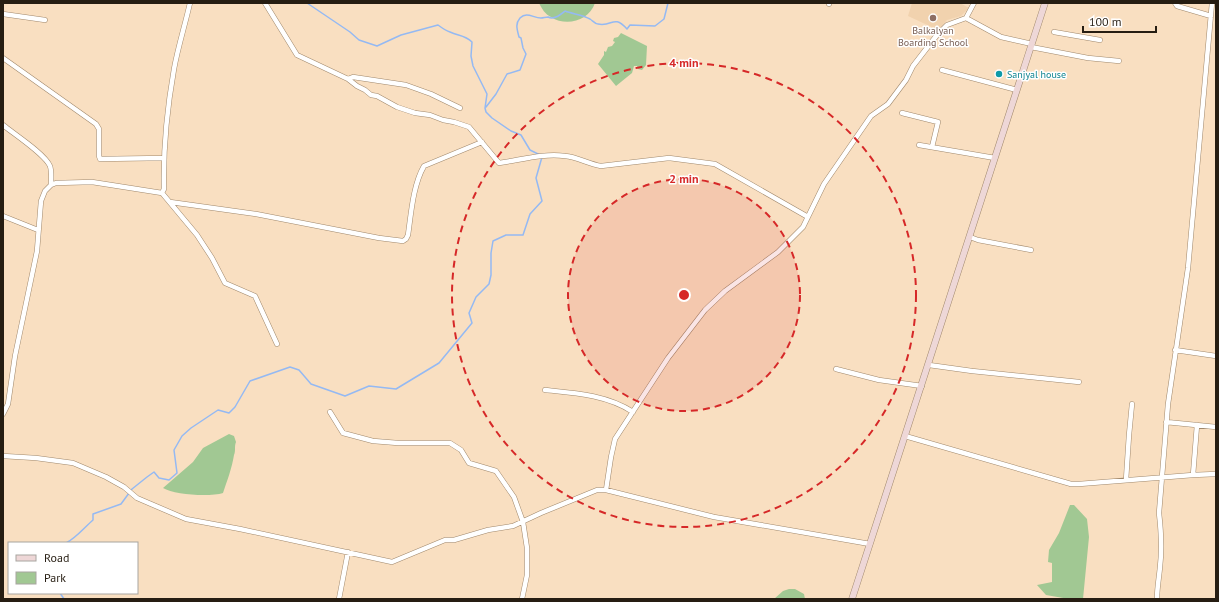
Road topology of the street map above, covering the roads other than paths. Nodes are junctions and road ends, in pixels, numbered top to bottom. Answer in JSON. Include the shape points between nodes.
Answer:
{"nodes":[{"id":1,"x":190,"y":3,"type":"edge"},
{"id":2,"x":265,"y":3,"type":"edge"},
{"id":3,"x":974,"y":3,"type":"edge"},
{"id":4,"x":1045,"y":3,"type":"edge"},
{"id":5,"x":1176,"y":3,"type":"edge"},
{"id":6,"x":1212,"y":3,"type":"edge"},
{"id":7,"x":3,"y":14,"type":"edge"},
{"id":8,"x":1211,"y":16,"type":"junction"},
{"id":9,"x":966,"y":18,"type":"junction"},
{"id":10,"x":45,"y":20,"type":"dead end"},
{"id":11,"x":1054,"y":32,"type":"dead end"},
{"id":12,"x":1100,"y":40,"type":"dead end"},
{"id":13,"x":1032,"y":45,"type":"junction"},
{"id":14,"x":3,"y":58,"type":"edge"},
{"id":15,"x":1120,"y":61,"type":"dead end"},
{"id":16,"x":942,"y":70,"type":"dead end"},
{"id":17,"x":348,"y":79,"type":"junction"},
{"id":18,"x":1017,"y":90,"type":"junction"},
{"id":19,"x":460,"y":108,"type":"dead end"},
{"id":20,"x":902,"y":113,"type":"dead end"},
{"id":21,"x":3,"y":125,"type":"edge"},
{"id":22,"x":482,"y":142,"type":"junction"},
{"id":23,"x":919,"y":145,"type":"dead end"},
{"id":24,"x":932,"y":147,"type":"junction"},
{"id":25,"x":164,"y":158,"type":"junction"},
{"id":26,"x":995,"y":158,"type":"junction"},
{"id":27,"x":51,"y":185,"type":"junction"},
{"id":28,"x":162,"y":193,"type":"junction"},
{"id":29,"x":170,"y":202,"type":"junction"},
{"id":30,"x":3,"y":216,"type":"edge"},
{"id":31,"x":808,"y":217,"type":"junction"},
{"id":32,"x":38,"y":230,"type":"junction"},
{"id":33,"x":970,"y":237,"type":"junction"},
{"id":34,"x":1031,"y":250,"type":"dead end"},
{"id":35,"x":277,"y":344,"type":"dead end"},
{"id":36,"x":1176,"y":350,"type":"junction"},
{"id":37,"x":1216,"y":356,"type":"edge"},
{"id":38,"x":929,"y":365,"type":"junction"},
{"id":39,"x":836,"y":369,"type":"dead end"},
{"id":40,"x":1079,"y":382,"type":"dead end"},
{"id":41,"x":922,"y":386,"type":"junction"},
{"id":42,"x":545,"y":390,"type":"dead end"},
{"id":43,"x":3,"y":397,"type":"edge"},
{"id":44,"x":9,"y":399,"type":"junction"},
{"id":45,"x":1132,"y":404,"type":"dead end"},
{"id":46,"x":330,"y":412,"type":"dead end"},
{"id":47,"x":633,"y":412,"type":"junction"},
{"id":48,"x":3,"y":414,"type":"edge"},
{"id":49,"x":1166,"y":422,"type":"junction"},
{"id":50,"x":1197,"y":425,"type":"junction"},
{"id":51,"x":1216,"y":427,"type":"edge"},
{"id":52,"x":906,"y":436,"type":"junction"},
{"id":53,"x":3,"y":456,"type":"edge"},
{"id":54,"x":1216,"y":474,"type":"edge"},
{"id":55,"x":1193,"y":475,"type":"junction"},
{"id":56,"x":1162,"y":477,"type":"junction"},
{"id":57,"x":1126,"y":480,"type":"junction"},
{"id":58,"x":606,"y":490,"type":"junction"},
{"id":59,"x":523,"y":522,"type":"junction"},
{"id":60,"x":870,"y":544,"type":"junction"},
{"id":61,"x":348,"y":552,"type":"junction"},
{"id":62,"x":339,"y":599,"type":"edge"},
{"id":63,"x":522,"y":599,"type":"edge"},
{"id":64,"x":852,"y":599,"type":"edge"},
{"id":65,"x":1158,"y":599,"type":"edge"}],
"edges":[{"from":1,"to":25,"type":"street","via":[[174,67],[165,125]]},
{"from":2,"to":17,"type":"street","via":[[294,53]]},
{"from":3,"to":9,"type":"street"},
{"from":4,"to":13,"type":"street"},
{"from":5,"to":8,"type":"street","via":[[1177,6]]},
{"from":6,"to":8,"type":"street"},
{"from":7,"to":10,"type":"street"},
{"from":8,"to":36,"type":"street","via":[[1188,268]]},
{"from":9,"to":13,"type":"street","via":[[1001,37]]},
{"from":9,"to":31,"type":"street","via":[[947,25],[937,35],[888,104],[872,116],[824,184]]},
{"from":11,"to":12,"type":"street"},
{"from":13,"to":15,"type":"street","via":[[1088,58]]},
{"from":13,"to":18,"type":"street"},
{"from":14,"to":25,"type":"street","via":[[96,124],[99,129],[100,159]]},
{"from":16,"to":18,"type":"street"},
{"from":17,"to":19,"type":"street","via":[[353,77],[406,85]]},
{"from":17,"to":22,"type":"street","via":[[371,95],[397,106],[469,127]]},
{"from":18,"to":26,"type":"street"},
{"from":20,"to":24,"type":"street","via":[[938,122]]},
{"from":21,"to":27,"type":"street","via":[[42,155],[50,165]]},
{"from":22,"to":29,"type":"street","via":[[424,166],[420,173],[408,235],[403,241],[248,213]]},
{"from":22,"to":31,"type":"street","via":[[499,163],[549,155],[578,158],[592,165],[601,166],[669,158],[715,164]]},
{"from":23,"to":24,"type":"street"},
{"from":24,"to":26,"type":"street"},
{"from":25,"to":28,"type":"street"},
{"from":26,"to":33,"type":"street"},
{"from":27,"to":28,"type":"street","via":[[92,182]]},
{"from":27,"to":32,"type":"street","via":[[41,201]]},
{"from":28,"to":29,"type":"street"},
{"from":29,"to":35,"type":"street","via":[[197,235],[225,282],[255,296]]},
{"from":30,"to":32,"type":"street"},
{"from":31,"to":47,"type":"street","via":[[803,227],[778,252],[725,291],[705,310],[668,358]]},
{"from":32,"to":44,"type":"street","via":[[37,251],[15,356]]},
{"from":33,"to":34,"type":"street"},
{"from":33,"to":38,"type":"street"},
{"from":36,"to":37,"type":"street"},
{"from":36,"to":49,"type":"street"},
{"from":38,"to":40,"type":"street"},
{"from":38,"to":41,"type":"street"},
{"from":39,"to":41,"type":"street","via":[[879,380]]},
{"from":41,"to":52,"type":"street"},
{"from":42,"to":47,"type":"street","via":[[605,399]]},
{"from":43,"to":44,"type":"street"},
{"from":44,"to":48,"type":"street"},
{"from":45,"to":57,"type":"street"},
{"from":46,"to":59,"type":"street","via":[[344,433],[356,437],[403,444],[450,443],[461,450],[469,463],[496,471],[514,497]]},
{"from":47,"to":58,"type":"street","via":[[615,439]]},
{"from":49,"to":50,"type":"street"},
{"from":49,"to":56,"type":"street"},
{"from":50,"to":51,"type":"street"},
{"from":50,"to":55,"type":"street"},
{"from":52,"to":57,"type":"street","via":[[1071,484]]},
{"from":52,"to":60,"type":"street"},
{"from":53,"to":61,"type":"street","via":[[73,463],[106,477],[124,487],[136,498],[186,519]]},
{"from":54,"to":55,"type":"street"},
{"from":55,"to":56,"type":"street"},
{"from":56,"to":57,"type":"street"},
{"from":56,"to":65,"type":"street"},
{"from":58,"to":59,"type":"street","via":[[597,490]]},
{"from":58,"to":60,"type":"street","via":[[714,517]]},
{"from":59,"to":61,"type":"street","via":[[454,540],[445,540],[392,562]]},
{"from":59,"to":63,"type":"street","via":[[527,548],[527,575]]},
{"from":60,"to":64,"type":"street"},
{"from":61,"to":62,"type":"street"}]}
